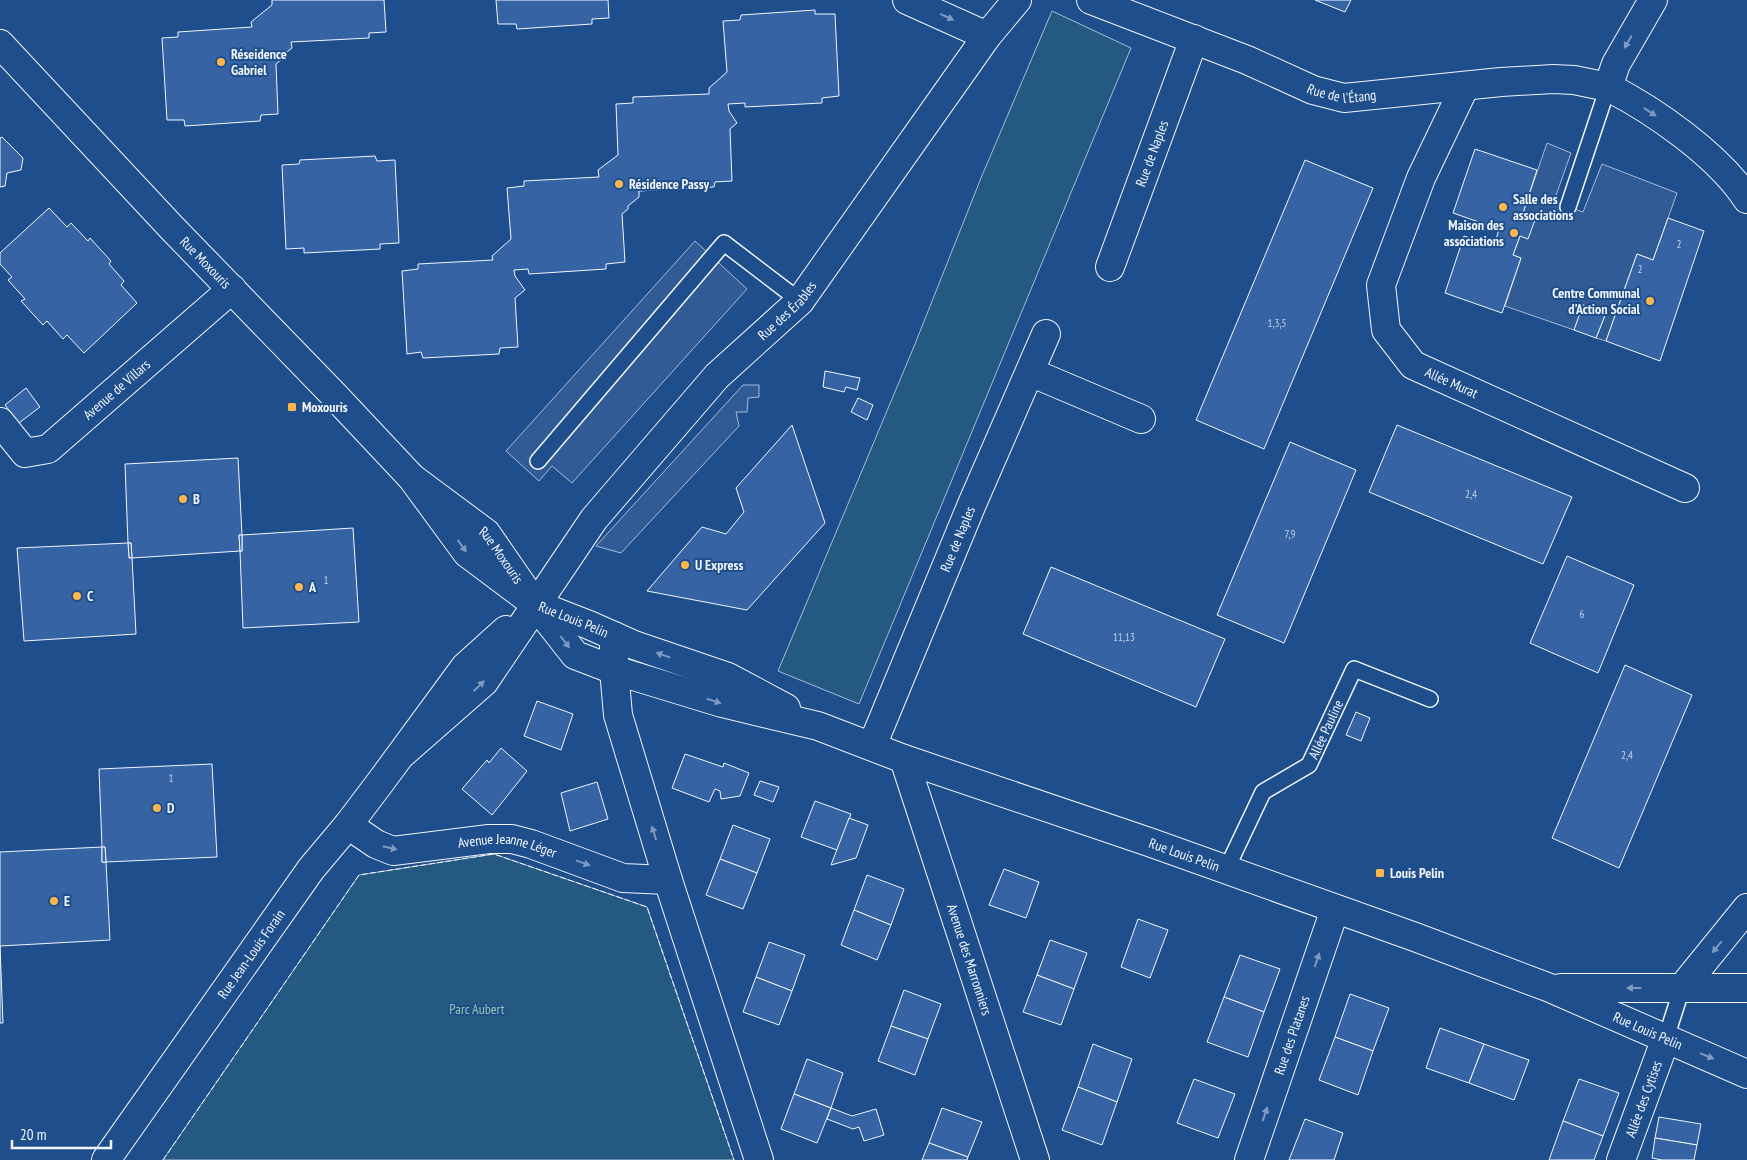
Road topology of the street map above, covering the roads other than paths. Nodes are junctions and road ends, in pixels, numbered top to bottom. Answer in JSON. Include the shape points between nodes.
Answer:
{"nodes":[{"id":1,"x":906,"y":0,"type":"edge"},
{"id":2,"x":1017,"y":0,"type":"edge"},
{"id":3,"x":1092,"y":0,"type":"edge"},
{"id":4,"x":1652,"y":0,"type":"edge"},
{"id":5,"x":987,"y":36,"type":"junction"},
{"id":6,"x":1194,"y":39,"type":"junction"},
{"id":7,"x":0,"y":44,"type":"edge"},
{"id":8,"x":1465,"y":86,"type":"junction"},
{"id":9,"x":1608,"y":87,"type":"junction"},
{"id":10,"x":1747,"y":199,"type":"edge"},
{"id":11,"x":1568,"y":207,"type":"dead end"},
{"id":12,"x":1110,"y":267,"type":"dead end"},
{"id":13,"x":232,"y":289,"type":"junction"},
{"id":14,"x":800,"y":301,"type":"junction"},
{"id":15,"x":1046,"y":334,"type":"dead end"},
{"id":16,"x":1030,"y":372,"type":"junction"},
{"id":17,"x":1141,"y":419,"type":"dead end"},
{"id":18,"x":0,"y":422,"type":"edge"},
{"id":19,"x":538,"y":461,"type":"dead end"},
{"id":20,"x":1685,"y":488,"type":"dead end"},
{"id":21,"x":535,"y":604,"type":"junction"},
{"id":22,"x":614,"y":636,"type":"junction"},
{"id":23,"x":614,"y":670,"type":"junction"},
{"id":24,"x":1430,"y":699,"type":"dead end"},
{"id":25,"x":818,"y":726,"type":"junction"},
{"id":26,"x":872,"y":746,"type":"junction"},
{"id":27,"x":904,"y":758,"type":"junction"},
{"id":28,"x":348,"y":826,"type":"junction"},
{"id":29,"x":1226,"y":870,"type":"junction"},
{"id":30,"x":668,"y":880,"type":"junction"},
{"id":31,"x":1747,"y":908,"type":"edge"},
{"id":32,"x":1335,"y":909,"type":"junction"},
{"id":33,"x":1550,"y":988,"type":"junction"},
{"id":34,"x":1682,"y":988,"type":"junction"},
{"id":35,"x":1747,"y":988,"type":"edge"},
{"id":36,"x":1666,"y":1038,"type":"junction"},
{"id":37,"x":1747,"y":1074,"type":"edge"},
{"id":38,"x":106,"y":1160,"type":"edge"},
{"id":39,"x":759,"y":1160,"type":"edge"},
{"id":40,"x":1035,"y":1160,"type":"edge"},
{"id":41,"x":1249,"y":1160,"type":"edge"},
{"id":42,"x":1621,"y":1160,"type":"edge"}],
"edges":[{"from":1,"to":5,"type":"street","one_way":true},
{"from":2,"to":5,"type":"street","name":"Rue des Érables"},
{"from":3,"to":6,"type":"street","name":"Rue de l'Étang"},
{"from":4,"to":9,"type":"street","one_way":true,"via":[[1616,64]]},
{"from":5,"to":14,"type":"street","name":"Rue des Érables"},
{"from":6,"to":8,"type":"street","name":"Rue de l'Étang","via":[[1312,90],[1344,98]]},
{"from":6,"to":12,"type":"street","name":"Rue de Naples"},
{"from":7,"to":13,"type":"street","name":"Rue Moxouris"},
{"from":8,"to":9,"type":"street","name":"Rue de l'Étang","via":[[1553,79]]},
{"from":8,"to":20,"type":"street","name":"Allée Murat","via":[[1421,178],[1381,285],[1386,330],[1413,365]]},
{"from":9,"to":10,"type":"street","name":"Rue de l'Étang","one_way":true,"via":[[1649,110],[1694,144],[1737,184]]},
{"from":9,"to":11,"type":"lane"},
{"from":13,"to":18,"type":"street","name":"Avenue de Villars","via":[[48,449],[25,452]]},
{"from":13,"to":21,"type":"street","name":"Rue Moxouris","via":[[412,478],[486,534]]},
{"from":14,"to":19,"type":"lane","via":[[724,243]]},
{"from":14,"to":21,"type":"street","name":"Rue des Érables","via":[[717,376],[594,520]]},
{"from":15,"to":16,"type":"street","name":"Rue de Naples"},
{"from":16,"to":17,"type":"street"},
{"from":16,"to":26,"type":"street","name":"Rue de Naples"},
{"from":21,"to":22,"type":"street","name":"Rue Louis Pelin"},
{"from":21,"to":23,"type":"street","name":"Rue Louis Pelin","one_way":true,"via":[[575,655]]},
{"from":21,"to":28,"type":"street","name":"Rue Jean-Louis Forain","via":[[465,667]]},
{"from":22,"to":23,"type":"street"},
{"from":25,"to":22,"type":"street","name":"Rue Louis Pelin","one_way":true,"via":[[728,677]]},
{"from":23,"to":25,"type":"street","name":"Rue Louis Pelin","one_way":true,"via":[[722,703]]},
{"from":30,"to":23,"type":"street","one_way":true,"via":[[618,715]]},
{"from":24,"to":29,"type":"lane","name":"Allée Pauline","via":[[1354,670],[1309,764],[1263,792]]},
{"from":25,"to":26,"type":"street","name":"Rue Louis Pelin"},
{"from":26,"to":27,"type":"street","name":"Rue Louis Pelin"},
{"from":27,"to":29,"type":"street","name":"Rue Louis Pelin"},
{"from":27,"to":40,"type":"street","name":"Avenue des Marronniers"},
{"from":28,"to":30,"type":"street","name":"Avenue Jeanne Léger","one_way":true,"via":[[393,851],[512,839],[623,878]]},
{"from":28,"to":38,"type":"street","name":"Rue Jean-Louis Forain","via":[[310,869]]},
{"from":29,"to":32,"type":"street","name":"Rue Louis Pelin"},
{"from":30,"to":39,"type":"street"},
{"from":31,"to":34,"type":"street","one_way":true},
{"from":32,"to":33,"type":"street","name":"Rue Louis Pelin"},
{"from":41,"to":32,"type":"street","name":"Rue des Platanes","one_way":true},
{"from":34,"to":33,"type":"street","name":"Rue Louis Pelin","one_way":true},
{"from":33,"to":36,"type":"street","name":"Rue Louis Pelin"},
{"from":34,"to":35,"type":"street","name":"Rue Louis Pelin"},
{"from":34,"to":36,"type":"lane"},
{"from":36,"to":37,"type":"street","name":"Rue Louis Pelin","one_way":true},
{"from":36,"to":42,"type":"street","name":"Allée des Cytises"}]}
